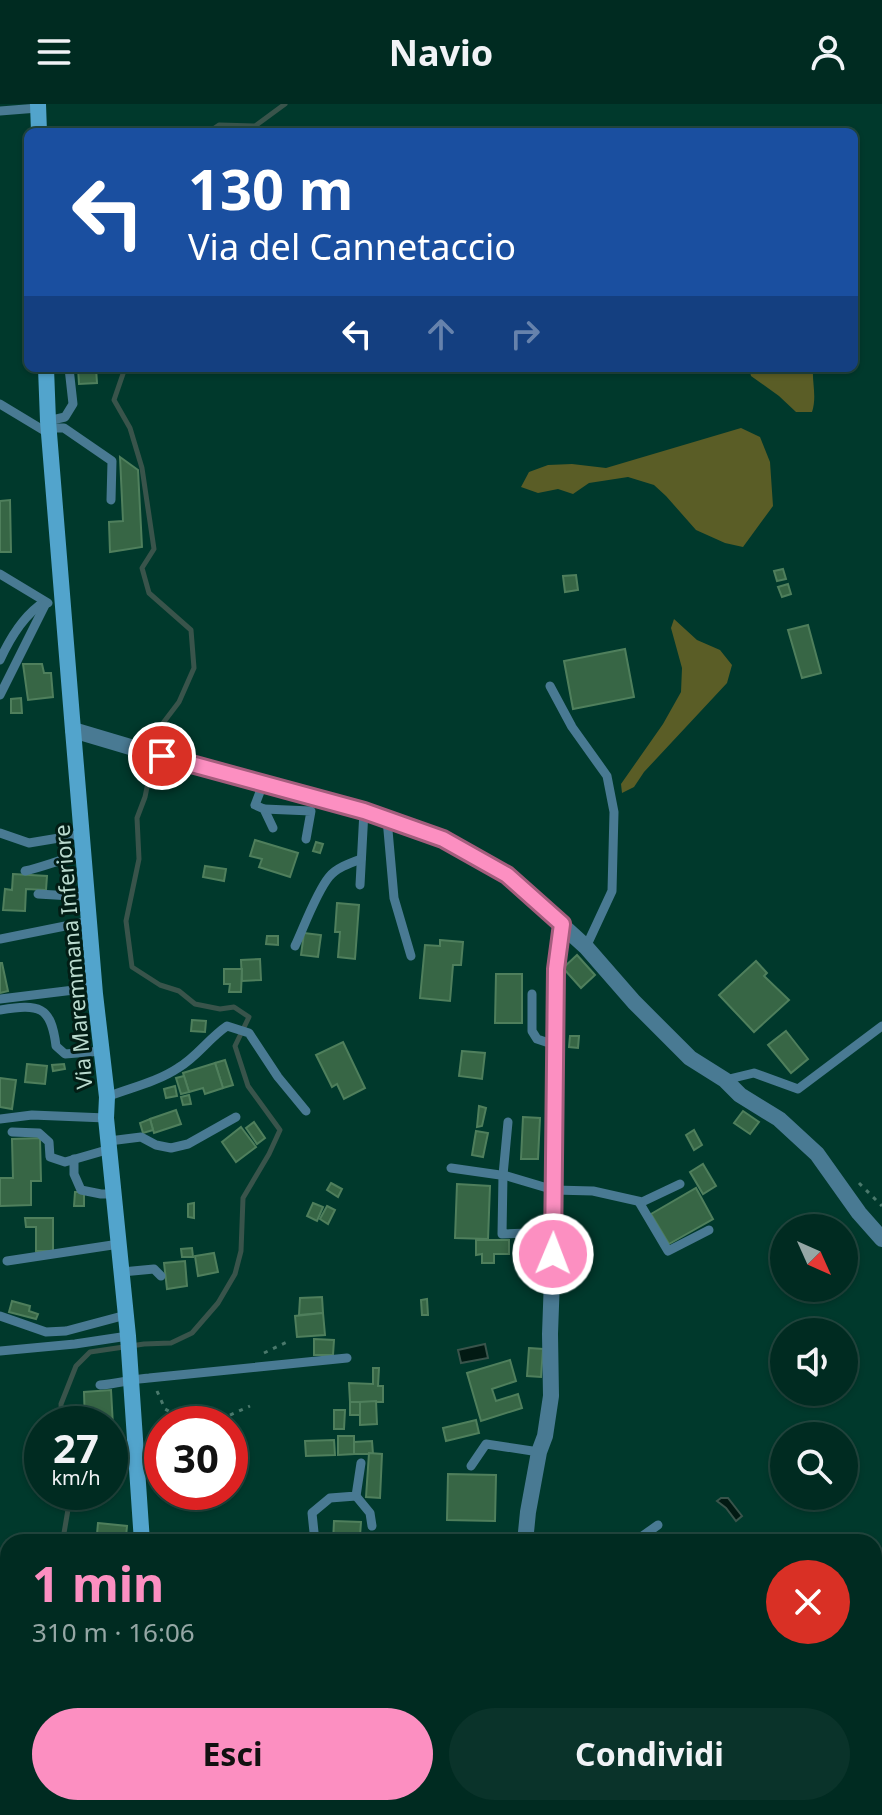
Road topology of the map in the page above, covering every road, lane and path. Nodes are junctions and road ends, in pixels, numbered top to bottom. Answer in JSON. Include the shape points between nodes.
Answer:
{"nodes":[{"id":1,"x":38,"y":106,"type":"edge"},
{"id":2,"x":0,"y":111,"type":"edge"},
{"id":3,"x":39,"y":128,"type":"edge"},
{"id":4,"x":46,"y":372,"type":"edge"},
{"id":5,"x":69,"y":372,"type":"edge"},
{"id":6,"x":0,"y":404,"type":"edge"},
{"id":7,"x":48,"y":427,"type":"junction"},
{"id":8,"x":111,"y":500,"type":"dead end"},
{"id":9,"x":0,"y":574,"type":"edge"},
{"id":10,"x":51,"y":603,"type":"junction"},
{"id":11,"x":0,"y":660,"type":"edge"},
{"id":12,"x":550,"y":686,"type":"dead end"},
{"id":13,"x":0,"y":695,"type":"edge"},
{"id":14,"x":73,"y":730,"type":"junction"},
{"id":15,"x":263,"y":784,"type":"junction"},
{"id":16,"x":264,"y":809,"type":"junction"},
{"id":17,"x":364,"y":811,"type":"junction"},
{"id":18,"x":387,"y":819,"type":"junction"},
{"id":19,"x":273,"y":828,"type":"dead end"},
{"id":20,"x":0,"y":833,"type":"edge"},
{"id":21,"x":83,"y":834,"type":"junction"},
{"id":22,"x":306,"y":839,"type":"dead end"},
{"id":23,"x":85,"y":854,"type":"junction"},
{"id":24,"x":361,"y":859,"type":"junction"},
{"id":25,"x":25,"y":871,"type":"dead end"},
{"id":26,"x":360,"y":885,"type":"dead end"},
{"id":27,"x":38,"y":894,"type":"dead end"},
{"id":28,"x":88,"y":897,"type":"junction"},
{"id":29,"x":90,"y":921,"type":"junction"},
{"id":30,"x":562,"y":924,"type":"junction"},
{"id":31,"x":0,"y":939,"type":"edge"},
{"id":32,"x":295,"y":946,"type":"dead end"},
{"id":33,"x":586,"y":947,"type":"junction"},
{"id":34,"x":411,"y":956,"type":"dead end"},
{"id":35,"x":95,"y":984,"type":"junction"},
{"id":36,"x":532,"y":994,"type":"dead end"},
{"id":37,"x":0,"y":999,"type":"edge"},
{"id":38,"x":0,"y":1010,"type":"edge"},
{"id":39,"x":882,"y":1026,"type":"edge"},
{"id":40,"x":555,"y":1045,"type":"junction"},
{"id":41,"x":102,"y":1051,"type":"junction"},
{"id":42,"x":725,"y":1080,"type":"junction"},
{"id":43,"x":107,"y":1097,"type":"junction"},
{"id":44,"x":306,"y":1111,"type":"dead end"},
{"id":45,"x":236,"y":1117,"type":"dead end"},
{"id":46,"x":106,"y":1118,"type":"junction"},
{"id":47,"x":0,"y":1119,"type":"edge"},
{"id":48,"x":508,"y":1122,"type":"dead end"},
{"id":49,"x":12,"y":1132,"type":"dead end"},
{"id":50,"x":109,"y":1145,"type":"junction"},
{"id":51,"x":74,"y":1159,"type":"junction"},
{"id":52,"x":451,"y":1168,"type":"dead end"},
{"id":53,"x":503,"y":1175,"type":"junction"},
{"id":54,"x":680,"y":1184,"type":"dead end"},
{"id":55,"x":554,"y":1190,"type":"junction"},
{"id":56,"x":115,"y":1194,"type":"junction"},
{"id":57,"x":639,"y":1202,"type":"junction"},
{"id":58,"x":709,"y":1230,"type":"dead end"},
{"id":59,"x":554,"y":1232,"type":"junction"},
{"id":60,"x":882,"y":1239,"type":"edge"},
{"id":61,"x":119,"y":1244,"type":"junction"},
{"id":62,"x":7,"y":1261,"type":"dead end"},
{"id":63,"x":122,"y":1272,"type":"junction"},
{"id":64,"x":161,"y":1276,"type":"dead end"},
{"id":65,"x":126,"y":1315,"type":"junction"},
{"id":66,"x":0,"y":1316,"type":"edge"},
{"id":67,"x":129,"y":1339,"type":"junction"},
{"id":68,"x":0,"y":1351,"type":"edge"},
{"id":69,"x":347,"y":1358,"type":"dead end"},
{"id":70,"x":149,"y":1378,"type":"junction"},
{"id":71,"x":132,"y":1379,"type":"junction"},
{"id":72,"x":100,"y":1385,"type":"dead end"},
{"id":73,"x":250,"y":1406,"type":"dead end"},
{"id":74,"x":539,"y":1452,"type":"junction"},
{"id":75,"x":361,"y":1463,"type":"dead end"},
{"id":76,"x":471,"y":1466,"type":"dead end"},
{"id":77,"x":356,"y":1496,"type":"junction"},
{"id":78,"x":658,"y":1525,"type":"dead end"},
{"id":79,"x":372,"y":1526,"type":"dead end"},
{"id":80,"x":142,"y":1534,"type":"edge"},
{"id":81,"x":314,"y":1534,"type":"edge"},
{"id":82,"x":526,"y":1534,"type":"edge"},
{"id":83,"x":645,"y":1534,"type":"edge"}],
"edges":[{"from":1,"to":2,"type":"lane"},
{"from":1,"to":3,"type":"main road"},
{"from":4,"to":7,"type":"main road","name":"Via Maremmana Inferiore"},
{"from":5,"to":7,"type":"lane","via":[[73,404],[65,417]]},
{"from":6,"to":7,"type":"lane"},
{"from":7,"to":8,"type":"lane","via":[[64,428],[112,461]]},
{"from":7,"to":10,"type":"main road","name":"Via Maremmana Inferiore"},
{"from":9,"to":10,"type":"lane"},
{"from":10,"to":11,"type":"lane","via":[[36,607]]},
{"from":10,"to":13,"type":"lane"},
{"from":10,"to":14,"type":"main road","name":"Via Maremmana Inferiore"},
{"from":12,"to":33,"type":"lane","via":[[607,776],[614,812],[612,891]]},
{"from":14,"to":15,"type":"street"},
{"from":14,"to":21,"type":"main road","name":"Via Maremmana Inferiore"},
{"from":15,"to":16,"type":"lane","via":[[255,805]]},
{"from":15,"to":17,"type":"street"},
{"from":16,"to":19,"type":"lane"},
{"from":16,"to":22,"type":"lane","via":[[311,811]]},
{"from":17,"to":18,"type":"street"},
{"from":17,"to":24,"type":"lane"},
{"from":18,"to":30,"type":"street","via":[[443,839],[507,875]]},
{"from":18,"to":34,"type":"lane","via":[[394,898]]},
{"from":20,"to":21,"type":"lane","via":[[29,843]]},
{"from":21,"to":23,"type":"main road","name":"Via Maremmana Inferiore"},
{"from":23,"to":25,"type":"lane"},
{"from":23,"to":28,"type":"main road","name":"Via Maremmana Inferiore"},
{"from":24,"to":26,"type":"lane"},
{"from":24,"to":32,"type":"lane","via":[[329,876]]},
{"from":27,"to":28,"type":"lane"},
{"from":28,"to":29,"type":"main road","name":"Via Maremmana Inferiore"},
{"from":29,"to":31,"type":"lane"},
{"from":29,"to":35,"type":"main road","name":"Via Maremmana Inferiore"},
{"from":30,"to":33,"type":"street"},
{"from":30,"to":40,"type":"street"},
{"from":33,"to":42,"type":"street","via":[[690,1058]]},
{"from":35,"to":37,"type":"lane"},
{"from":35,"to":41,"type":"main road","name":"Via Maremmana Inferiore"},
{"from":36,"to":40,"type":"lane","via":[[532,1031],[537,1039]]},
{"from":38,"to":41,"type":"lane","via":[[41,1010],[53,1022],[56,1046],[65,1054]]},
{"from":39,"to":42,"type":"lane","via":[[798,1089],[754,1073]]},
{"from":40,"to":55,"type":"street"},
{"from":41,"to":43,"type":"main road","name":"Via Maremmana Inferiore"},
{"from":42,"to":60,"type":"street","via":[[817,1154]]},
{"from":43,"to":44,"type":"lane","via":[[180,1068],[227,1026],[249,1033]]},
{"from":43,"to":46,"type":"main road","name":"Via Maremmana Inferiore"},
{"from":45,"to":50,"type":"lane","via":[[171,1148],[141,1137]]},
{"from":46,"to":47,"type":"lane"},
{"from":46,"to":50,"type":"main road","name":"Via Maremmana Inferiore"},
{"from":48,"to":53,"type":"lane"},
{"from":49,"to":51,"type":"lane","via":[[39,1133],[49,1142],[50,1157]]},
{"from":50,"to":51,"type":"lane"},
{"from":50,"to":56,"type":"main road","name":"Via Maremmana Inferiore"},
{"from":51,"to":56,"type":"lane","via":[[81,1190]]},
{"from":52,"to":53,"type":"lane"},
{"from":53,"to":55,"type":"lane"},
{"from":53,"to":59,"type":"lane","via":[[502,1234]]},
{"from":54,"to":57,"type":"lane"},
{"from":55,"to":57,"type":"lane","via":[[593,1191]]},
{"from":55,"to":59,"type":"street"},
{"from":56,"to":61,"type":"main road","name":"Via Maremmana Inferiore"},
{"from":57,"to":58,"type":"lane","via":[[668,1251]]},
{"from":59,"to":74,"type":"street","via":[[551,1396]]},
{"from":61,"to":62,"type":"lane"},
{"from":61,"to":63,"type":"main road","name":"Via Maremmana Inferiore"},
{"from":63,"to":64,"type":"lane","via":[[154,1269]]},
{"from":63,"to":65,"type":"main road","name":"Via Maremmana Inferiore"},
{"from":65,"to":66,"type":"lane","via":[[46,1332]]},
{"from":65,"to":67,"type":"main road","name":"Via Maremmana Inferiore"},
{"from":67,"to":68,"type":"lane"},
{"from":67,"to":71,"type":"main road","name":"Via Maremmana Inferiore"},
{"from":69,"to":70,"type":"lane"},
{"from":70,"to":71,"type":"lane"},
{"from":70,"to":73,"type":"path","via":[[165,1409],[189,1423],[215,1422]]},
{"from":71,"to":72,"type":"lane"},
{"from":71,"to":80,"type":"main road","name":"Via Maremmana Inferiore"},
{"from":74,"to":76,"type":"lane","via":[[486,1444]]},
{"from":74,"to":82,"type":"street"},
{"from":75,"to":77,"type":"lane"},
{"from":77,"to":79,"type":"lane","via":[[370,1513]]},
{"from":77,"to":81,"type":"lane","via":[[330,1498],[312,1513]]},
{"from":78,"to":83,"type":"lane"}]}
